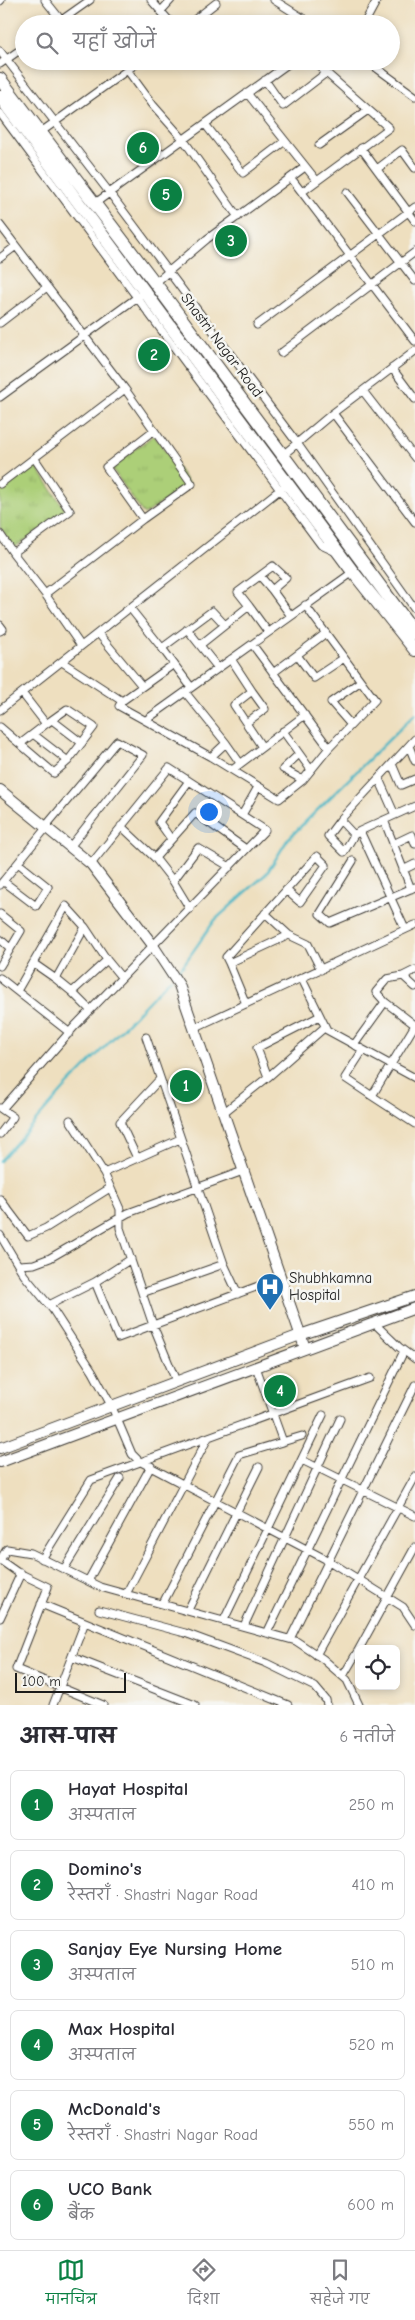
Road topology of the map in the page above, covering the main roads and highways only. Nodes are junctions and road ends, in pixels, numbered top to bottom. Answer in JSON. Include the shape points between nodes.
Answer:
{"nodes":[{"id":1,"x":0,"y":79,"type":"edge"},
{"id":2,"x":1,"y":99,"type":"edge"},
{"id":3,"x":89,"y":207,"type":"junction"},
{"id":4,"x":155,"y":283,"type":"junction"},
{"id":5,"x":141,"y":294,"type":"junction"},
{"id":6,"x":283,"y":455,"type":"junction"},
{"id":7,"x":273,"y":464,"type":"junction"},
{"id":8,"x":395,"y":617,"type":"junction"},
{"id":9,"x":415,"y":633,"type":"edge"},
{"id":10,"x":415,"y":650,"type":"edge"},
{"id":11,"x":0,"y":790,"type":"edge"},
{"id":12,"x":415,"y":1296,"type":"edge"},
{"id":13,"x":415,"y":1308,"type":"edge"},
{"id":14,"x":372,"y":1318,"type":"junction"},
{"id":15,"x":300,"y":1336,"type":"junction"},
{"id":16,"x":306,"y":1348,"type":"junction"},
{"id":17,"x":0,"y":1448,"type":"edge"},
{"id":18,"x":0,"y":1462,"type":"edge"}],
"edges":[{"from":1,"to":3,"type":"highway","name":"Shastri Nagar Road","via":[[41,132]]},
{"from":2,"to":3,"type":"highway"},
{"from":3,"to":4,"type":"highway","name":"Shastri Nagar Road"},
{"from":3,"to":5,"type":"highway"},
{"from":4,"to":5,"type":"highway"},
{"from":4,"to":6,"type":"highway","name":"Shastri Nagar Road"},
{"from":5,"to":7,"type":"highway"},
{"from":6,"to":7,"type":"highway"},
{"from":6,"to":8,"type":"highway","name":"Shastri Nagar Road"},
{"from":7,"to":8,"type":"highway","via":[[284,486],[353,572]]},
{"from":8,"to":9,"type":"highway","name":"Shastri Nagar Road"},
{"from":8,"to":10,"type":"highway"},
{"from":11,"to":15,"type":"main road","via":[[91,864],[179,984]]},
{"from":12,"to":14,"type":"main road"},
{"from":13,"to":14,"type":"main road"},
{"from":14,"to":15,"type":"main road"},
{"from":14,"to":16,"type":"main road"},
{"from":15,"to":16,"type":"main road"},
{"from":15,"to":17,"type":"main road"},
{"from":16,"to":18,"type":"main road"}]}
